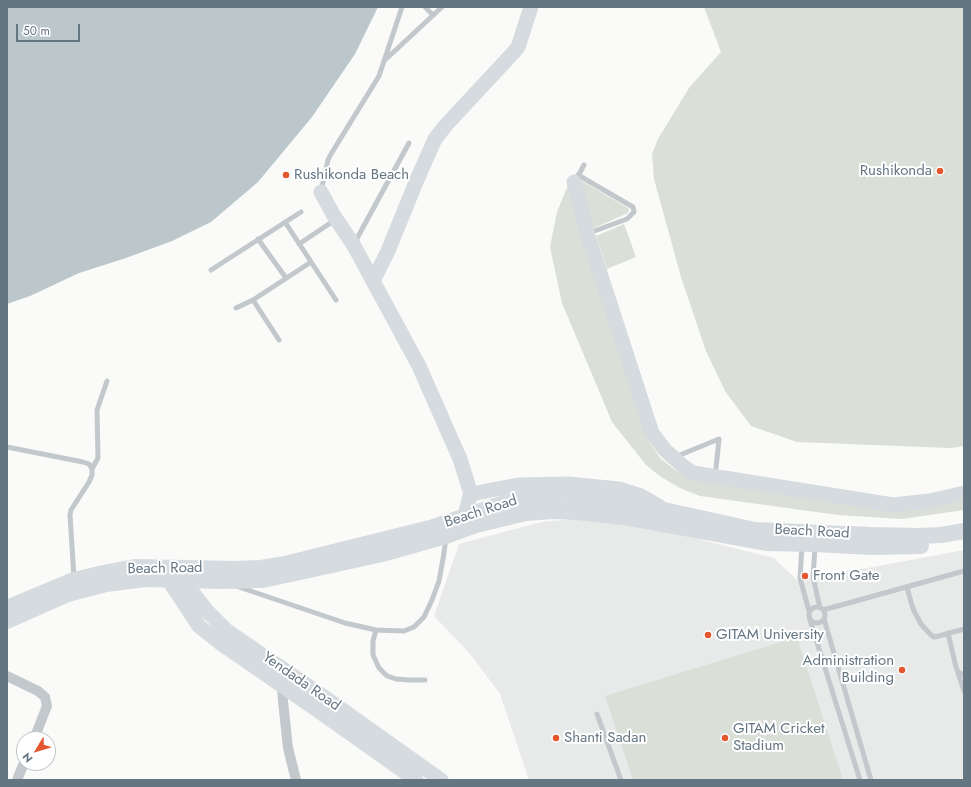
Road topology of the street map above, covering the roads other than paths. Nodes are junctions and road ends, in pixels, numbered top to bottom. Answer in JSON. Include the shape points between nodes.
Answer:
{"nodes":[{"id":1,"x":402,"y":7,"type":"edge"},
{"id":2,"x":425,"y":7,"type":"edge"},
{"id":3,"x":442,"y":7,"type":"edge"},
{"id":4,"x":531,"y":7,"type":"edge"},
{"id":5,"x":433,"y":15,"type":"junction"},
{"id":6,"x":384,"y":61,"type":"junction"},
{"id":7,"x":409,"y":143,"type":"dead end"},
{"id":8,"x":584,"y":165,"type":"dead end"},
{"id":9,"x":576,"y":179,"type":"junction"},
{"id":10,"x":321,"y":192,"type":"joint"},
{"id":11,"x":301,"y":212,"type":"dead end"},
{"id":12,"x":336,"y":219,"type":"junction"},
{"id":13,"x":285,"y":222,"type":"junction"},
{"id":14,"x":587,"y":233,"type":"junction"},
{"id":15,"x":258,"y":239,"type":"junction"},
{"id":16,"x":299,"y":244,"type":"junction"},
{"id":17,"x":353,"y":244,"type":"junction"},
{"id":18,"x":311,"y":262,"type":"junction"},
{"id":19,"x":211,"y":270,"type":"dead end"},
{"id":20,"x":286,"y":278,"type":"junction"},
{"id":21,"x":373,"y":281,"type":"junction"},
{"id":22,"x":253,"y":300,"type":"junction"},
{"id":23,"x":336,"y":300,"type":"dead end"},
{"id":24,"x":236,"y":308,"type":"dead end"},
{"id":25,"x":279,"y":340,"type":"dead end"},
{"id":26,"x":107,"y":381,"type":"dead end"},
{"id":27,"x":7,"y":447,"type":"edge"},
{"id":28,"x":674,"y":457,"type":"junction"},
{"id":29,"x":716,"y":468,"type":"junction"},
{"id":30,"x":92,"y":469,"type":"junction"},
{"id":31,"x":964,"y":483,"type":"edge"},
{"id":32,"x":964,"y":493,"type":"edge"},
{"id":33,"x":471,"y":494,"type":"junction"},
{"id":34,"x":665,"y":510,"type":"junction"},
{"id":35,"x":466,"y":515,"type":"junction"},
{"id":36,"x":444,"y":530,"type":"junction"},
{"id":37,"x":964,"y":531,"type":"edge"},
{"id":38,"x":964,"y":542,"type":"edge"},
{"id":39,"x":808,"y":544,"type":"junction"},
{"id":40,"x":964,"y":571,"type":"edge"},
{"id":41,"x":173,"y":574,"type":"junction"},
{"id":42,"x":74,"y":580,"type":"junction"},
{"id":43,"x":220,"y":581,"type":"junction"},
{"id":44,"x":907,"y":587,"type":"junction"},
{"id":45,"x":7,"y":608,"type":"edge"},
{"id":46,"x":821,"y":609,"type":"junction"},
{"id":47,"x":809,"y":611,"type":"junction"},
{"id":48,"x":824,"y":619,"type":"junction"},
{"id":49,"x":810,"y":620,"type":"junction"},
{"id":50,"x":7,"y":621,"type":"edge"},
{"id":51,"x":964,"y":629,"type":"edge"},
{"id":52,"x":376,"y":630,"type":"junction"},
{"id":53,"x":948,"y":633,"type":"junction"},
{"id":54,"x":958,"y":672,"type":"junction"},
{"id":55,"x":964,"y":675,"type":"edge"},
{"id":56,"x":7,"y":676,"type":"edge"},
{"id":57,"x":425,"y":680,"type":"dead end"},
{"id":58,"x":282,"y":686,"type":"junction"},
{"id":59,"x":964,"y":691,"type":"edge"},
{"id":60,"x":598,"y":714,"type":"dead end"},
{"id":61,"x":37,"y":731,"type":"edge"},
{"id":62,"x":296,"y":780,"type":"edge"},
{"id":63,"x":416,"y":780,"type":"edge"},
{"id":64,"x":441,"y":780,"type":"edge"},
{"id":65,"x":621,"y":780,"type":"edge"},
{"id":66,"x":860,"y":780,"type":"edge"},
{"id":67,"x":872,"y":780,"type":"edge"}],
"edges":[{"from":1,"to":6,"type":"lane"},
{"from":2,"to":5,"type":"lane"},
{"from":3,"to":5,"type":"lane"},
{"from":4,"to":21,"type":"street","via":[[518,47],[435,139]]},
{"from":5,"to":6,"type":"lane"},
{"from":6,"to":10,"type":"lane","via":[[379,76],[328,160]]},
{"from":7,"to":17,"type":"lane"},
{"from":8,"to":9,"type":"lane"},
{"from":9,"to":14,"type":"street"},
{"from":9,"to":14,"type":"lane","via":[[633,207],[634,212],[627,219]]},
{"from":10,"to":12,"type":"street"},
{"from":11,"to":13,"type":"lane"},
{"from":12,"to":16,"type":"lane"},
{"from":12,"to":17,"type":"street"},
{"from":13,"to":15,"type":"lane"},
{"from":13,"to":16,"type":"lane"},
{"from":14,"to":28,"type":"street","via":[[652,433],[664,450]]},
{"from":15,"to":19,"type":"lane"},
{"from":15,"to":20,"type":"lane"},
{"from":16,"to":18,"type":"lane"},
{"from":17,"to":21,"type":"street"},
{"from":18,"to":20,"type":"lane"},
{"from":18,"to":23,"type":"lane"},
{"from":20,"to":22,"type":"lane"},
{"from":21,"to":33,"type":"street","via":[[419,366],[460,459]]},
{"from":22,"to":24,"type":"lane"},
{"from":22,"to":25,"type":"lane"},
{"from":26,"to":30,"type":"lane","via":[[97,410],[98,458]]},
{"from":27,"to":30,"type":"lane","via":[[83,462],[89,464]]},
{"from":28,"to":29,"type":"street","via":[[695,465]]},
{"from":28,"to":29,"type":"lane","via":[[719,439]]},
{"from":28,"to":32,"type":"street","via":[[693,473],[893,505],[930,501]]},
{"from":29,"to":31,"type":"street","via":[[892,495],[926,492]]},
{"from":30,"to":42,"type":"lane","via":[[89,482],[70,515]]},
{"from":33,"to":34,"type":"street","via":[[518,485],[567,484],[619,489],[641,496]]},
{"from":33,"to":35,"type":"street"},
{"from":34,"to":35,"type":"main road","name":"Beach Road","via":[[632,503],[560,495],[510,501]]},
{"from":34,"to":37,"type":"main road","name":"Beach Road","via":[[755,530],[919,536]]},
{"from":35,"to":36,"type":"main road","name":"Beach Road"},
{"from":36,"to":39,"type":"main road","via":[[526,513],[578,512],[623,517],[766,543]]},
{"from":36,"to":41,"type":"main road","name":"Beach Road","via":[[391,538],[261,568]]},
{"from":36,"to":43,"type":"main road","via":[[382,554],[264,580]]},
{"from":36,"to":52,"type":"lane","via":[[439,581],[424,616],[414,627],[404,631]]},
{"from":38,"to":39,"type":"main road","via":[[931,546],[872,547]]},
{"from":39,"to":46,"type":"lane"},
{"from":39,"to":47,"type":"lane","via":[[800,578]]},
{"from":40,"to":44,"type":"lane"},
{"from":41,"to":42,"type":"main road","name":"Beach Road","via":[[135,567]]},
{"from":41,"to":43,"type":"main road"},
{"from":41,"to":50,"type":"main road","via":[[88,588]]},
{"from":41,"to":58,"type":"street","name":"Yendada Road","via":[[199,626]]},
{"from":41,"to":64,"type":"street","name":"Yendada Road","via":[[227,630]]},
{"from":42,"to":45,"type":"main road","name":"Beach Road"},
{"from":43,"to":52,"type":"lane","via":[[329,618]]},
{"from":44,"to":46,"type":"lane"},
{"from":44,"to":53,"type":"lane","via":[[914,611],[926,631],[934,637]]},
{"from":46,"to":47,"type":"lane","via":[[817,607]]},
{"from":46,"to":48,"type":"lane"},
{"from":47,"to":49,"type":"lane"},
{"from":48,"to":49,"type":"lane","via":[[819,623]]},
{"from":48,"to":67,"type":"lane"},
{"from":49,"to":66,"type":"lane"},
{"from":51,"to":53,"type":"lane"},
{"from":52,"to":57,"type":"lane","via":[[373,654],[386,676]]},
{"from":53,"to":54,"type":"lane"},
{"from":54,"to":55,"type":"lane"},
{"from":54,"to":59,"type":"lane"},
{"from":56,"to":61,"type":"street","via":[[45,697],[47,706]]},
{"from":58,"to":62,"type":"street","via":[[288,748]]},
{"from":58,"to":63,"type":"street","name":"Yendada Road"},
{"from":60,"to":65,"type":"lane"}]}
